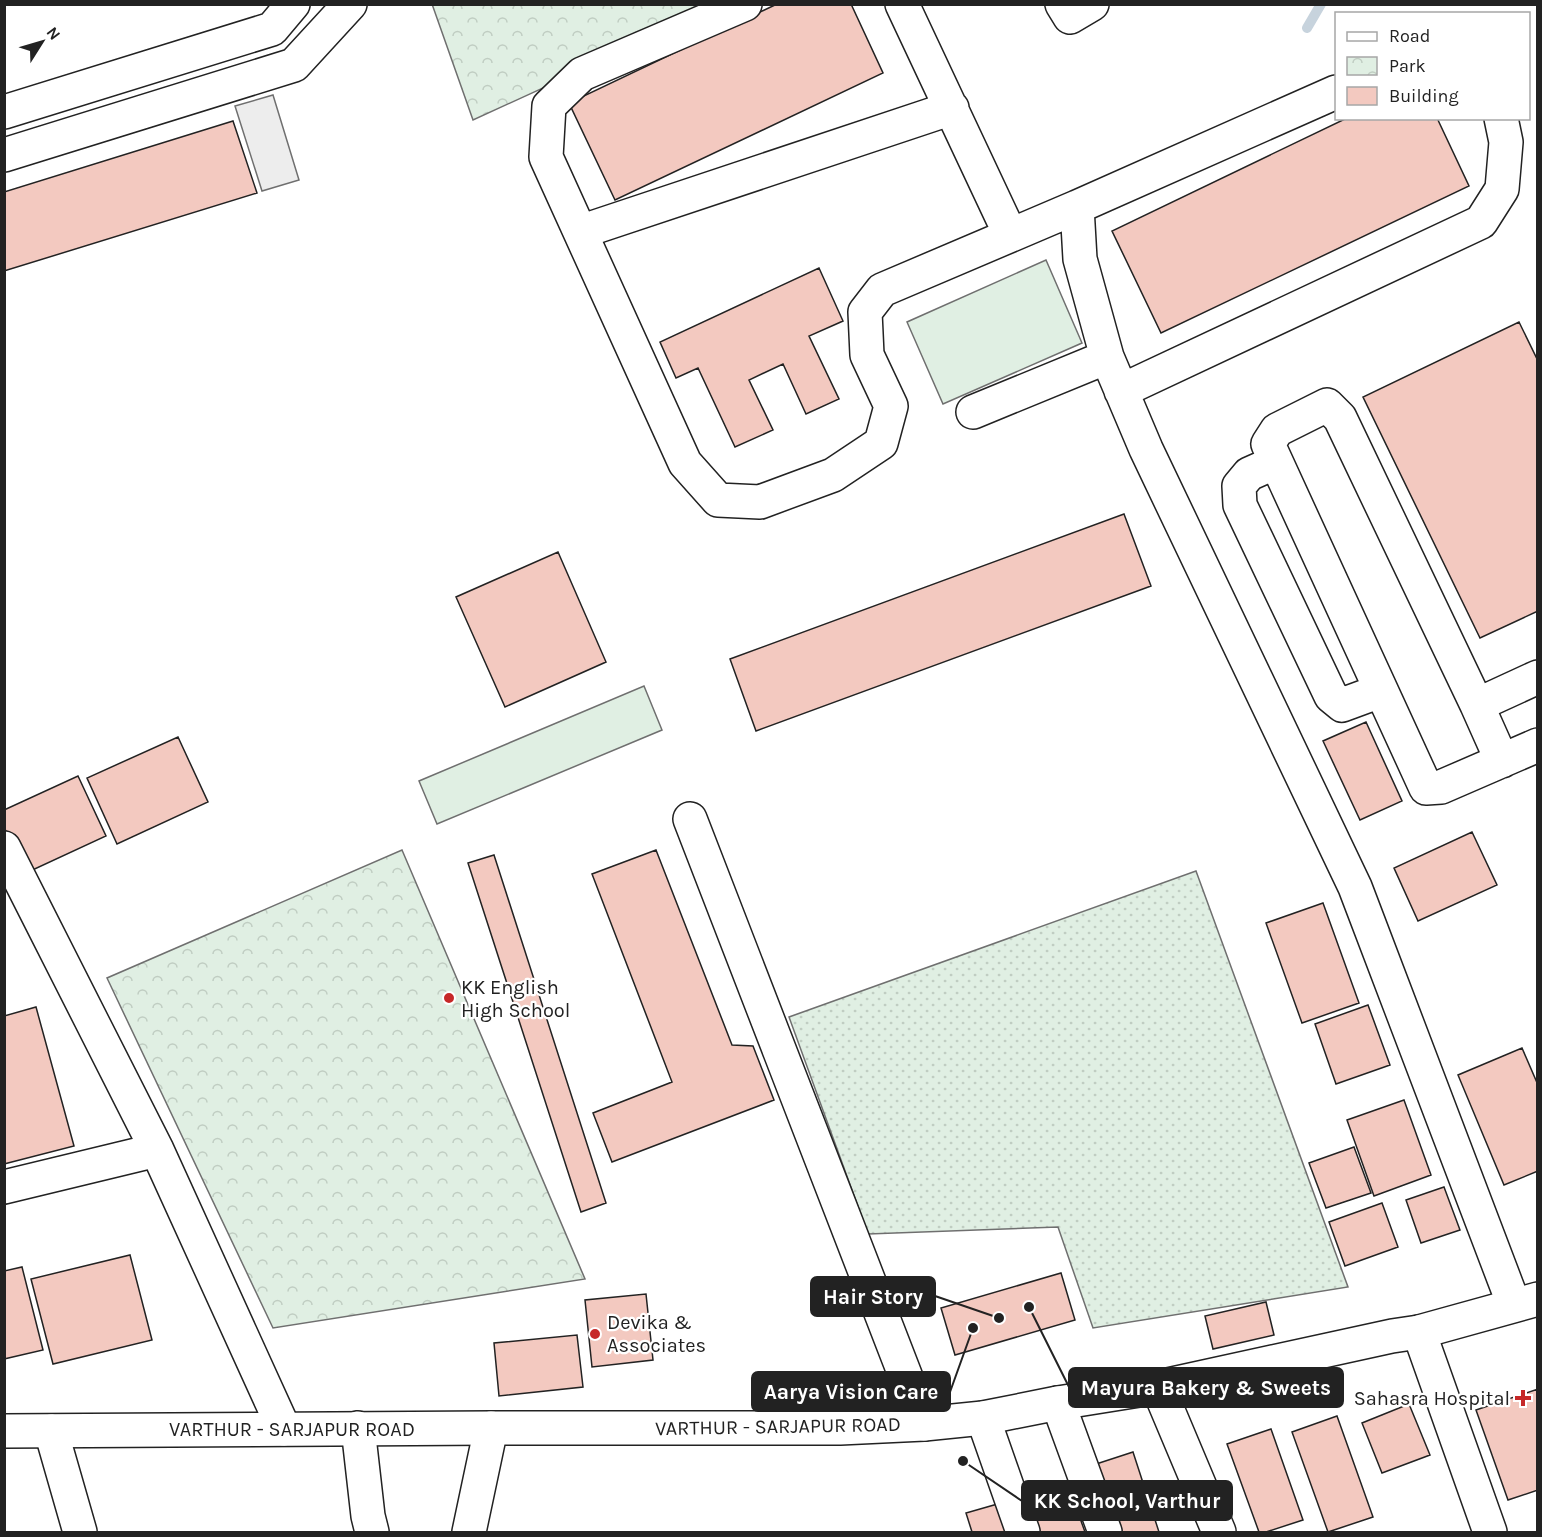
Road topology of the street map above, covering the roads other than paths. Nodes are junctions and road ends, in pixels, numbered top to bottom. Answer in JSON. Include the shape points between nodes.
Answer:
{"nodes":[{"id":1,"x":293,"y":4,"type":"edge"},
{"id":2,"x":350,"y":4,"type":"edge"},
{"id":3,"x":745,"y":4,"type":"edge"},
{"id":4,"x":902,"y":4,"type":"edge"},
{"id":5,"x":1062,"y":4,"type":"edge"},
{"id":6,"x":1092,"y":4,"type":"edge"},
{"id":7,"x":204,"y":50,"type":"junction"},
{"id":8,"x":217,"y":89,"type":"junction"},
{"id":9,"x":1335,"y":92,"type":"edge"},
{"id":10,"x":952,"y":108,"type":"junction"},
{"id":11,"x":4,"y":112,"type":"edge"},
{"id":12,"x":1501,"y":120,"type":"edge"},
{"id":13,"x":4,"y":156,"type":"edge"},
{"id":14,"x":1077,"y":207,"type":"junction"},
{"id":15,"x":580,"y":232,"type":"junction"},
{"id":16,"x":1010,"y":234,"type":"junction"},
{"id":17,"x":1107,"y":357,"type":"junction"},
{"id":18,"x":1121,"y":391,"type":"junction"},
{"id":19,"x":973,"y":412,"type":"dead end"},
{"id":20,"x":1276,"y":462,"type":"junction"},
{"id":21,"x":1538,"y":677,"type":"edge"},
{"id":22,"x":1380,"y":691,"type":"junction"},
{"id":23,"x":1477,"y":705,"type":"junction"},
{"id":24,"x":1538,"y":745,"type":"edge"},
{"id":25,"x":1502,"y":761,"type":"junction"},
{"id":26,"x":690,"y":819,"type":"dead end"},
{"id":27,"x":4,"y":848,"type":"edge"},
{"id":28,"x":157,"y":1150,"type":"junction"},
{"id":29,"x":4,"y":1187,"type":"edge"},
{"id":30,"x":1526,"y":1302,"type":"edge"},
{"id":31,"x":1419,"y":1332,"type":"junction"},
{"id":32,"x":1158,"y":1387,"type":"junction"},
{"id":33,"x":1058,"y":1403,"type":"junction"},
{"id":34,"x":983,"y":1418,"type":"junction"},
{"id":35,"x":924,"y":1424,"type":"junction"},
{"id":36,"x":358,"y":1428,"type":"junction"},
{"id":37,"x":490,"y":1428,"type":"junction"},
{"id":38,"x":284,"y":1429,"type":"junction"},
{"id":39,"x":4,"y":1431,"type":"edge"},
{"id":40,"x":51,"y":1431,"type":"junction"},
{"id":41,"x":80,"y":1533,"type":"edge"},
{"id":42,"x":372,"y":1533,"type":"edge"},
{"id":43,"x":469,"y":1533,"type":"edge"},
{"id":44,"x":1023,"y":1533,"type":"edge"},
{"id":45,"x":1105,"y":1533,"type":"edge"},
{"id":46,"x":1219,"y":1533,"type":"edge"},
{"id":47,"x":1490,"y":1533,"type":"edge"}],
"edges":[{"from":1,"to":7,"type":"street","via":[[272,28]]},
{"from":2,"to":8,"type":"street","via":[[294,65]]},
{"from":3,"to":15,"type":"street","via":[[582,74],[549,106],[546,157]]},
{"from":4,"to":10,"type":"street"},
{"from":5,"to":6,"type":"street","via":[[1070,17]]},
{"from":7,"to":8,"type":"street"},
{"from":7,"to":11,"type":"street"},
{"from":8,"to":13,"type":"street"},
{"from":9,"to":14,"type":"street"},
{"from":10,"to":15,"type":"street"},
{"from":10,"to":16,"type":"street"},
{"from":12,"to":18,"type":"street","via":[[1506,142],[1502,189],[1481,222]]},
{"from":14,"to":16,"type":"street"},
{"from":14,"to":17,"type":"street","via":[[1080,259]]},
{"from":15,"to":16,"type":"street","via":[[685,463],[718,500],[760,502],[833,475],[880,443],[891,406],[867,355],[865,312],[882,290]]},
{"from":17,"to":18,"type":"street"},
{"from":17,"to":19,"type":"street"},
{"from":18,"to":30,"type":"street","via":[[1355,887]]},
{"from":20,"to":22,"type":"street"},
{"from":20,"to":22,"type":"street","via":[[1249,474],[1239,486],[1240,505],[1331,696],[1342,705]]},
{"from":20,"to":23,"type":"street","via":[[1268,444],[1277,430],[1327,405],[1340,418]]},
{"from":21,"to":23,"type":"street"},
{"from":22,"to":25,"type":"street","via":[[1426,788],[1441,787]]},
{"from":23,"to":25,"type":"street"},
{"from":24,"to":25,"type":"street"},
{"from":26,"to":35,"type":"street"},
{"from":27,"to":28,"type":"street"},
{"from":28,"to":29,"type":"street"},
{"from":28,"to":38,"type":"street"},
{"from":30,"to":31,"type":"street","name":"VARTHUR - SARJAPUR ROAD"},
{"from":31,"to":32,"type":"street","name":"VARTHUR - SARJAPUR ROAD"},
{"from":31,"to":47,"type":"street"},
{"from":32,"to":33,"type":"street","name":"VARTHUR - SARJAPUR ROAD"},
{"from":32,"to":46,"type":"street"},
{"from":33,"to":34,"type":"street","name":"VARTHUR - SARJAPUR ROAD"},
{"from":33,"to":45,"type":"street"},
{"from":34,"to":35,"type":"street","name":"VARTHUR - SARJAPUR ROAD"},
{"from":34,"to":44,"type":"street"},
{"from":35,"to":37,"type":"street","name":"VARTHUR - SARJAPUR ROAD","via":[[840,1428]]},
{"from":36,"to":37,"type":"street","name":"VARTHUR - SARJAPUR ROAD"},
{"from":36,"to":38,"type":"street","name":"VARTHUR - SARJAPUR ROAD"},
{"from":36,"to":42,"type":"street"},
{"from":37,"to":43,"type":"street"},
{"from":38,"to":40,"type":"street","name":"VARTHUR - SARJAPUR ROAD"},
{"from":39,"to":40,"type":"street","name":"VARTHUR - SARJAPUR ROAD"},
{"from":40,"to":41,"type":"street"}]}
